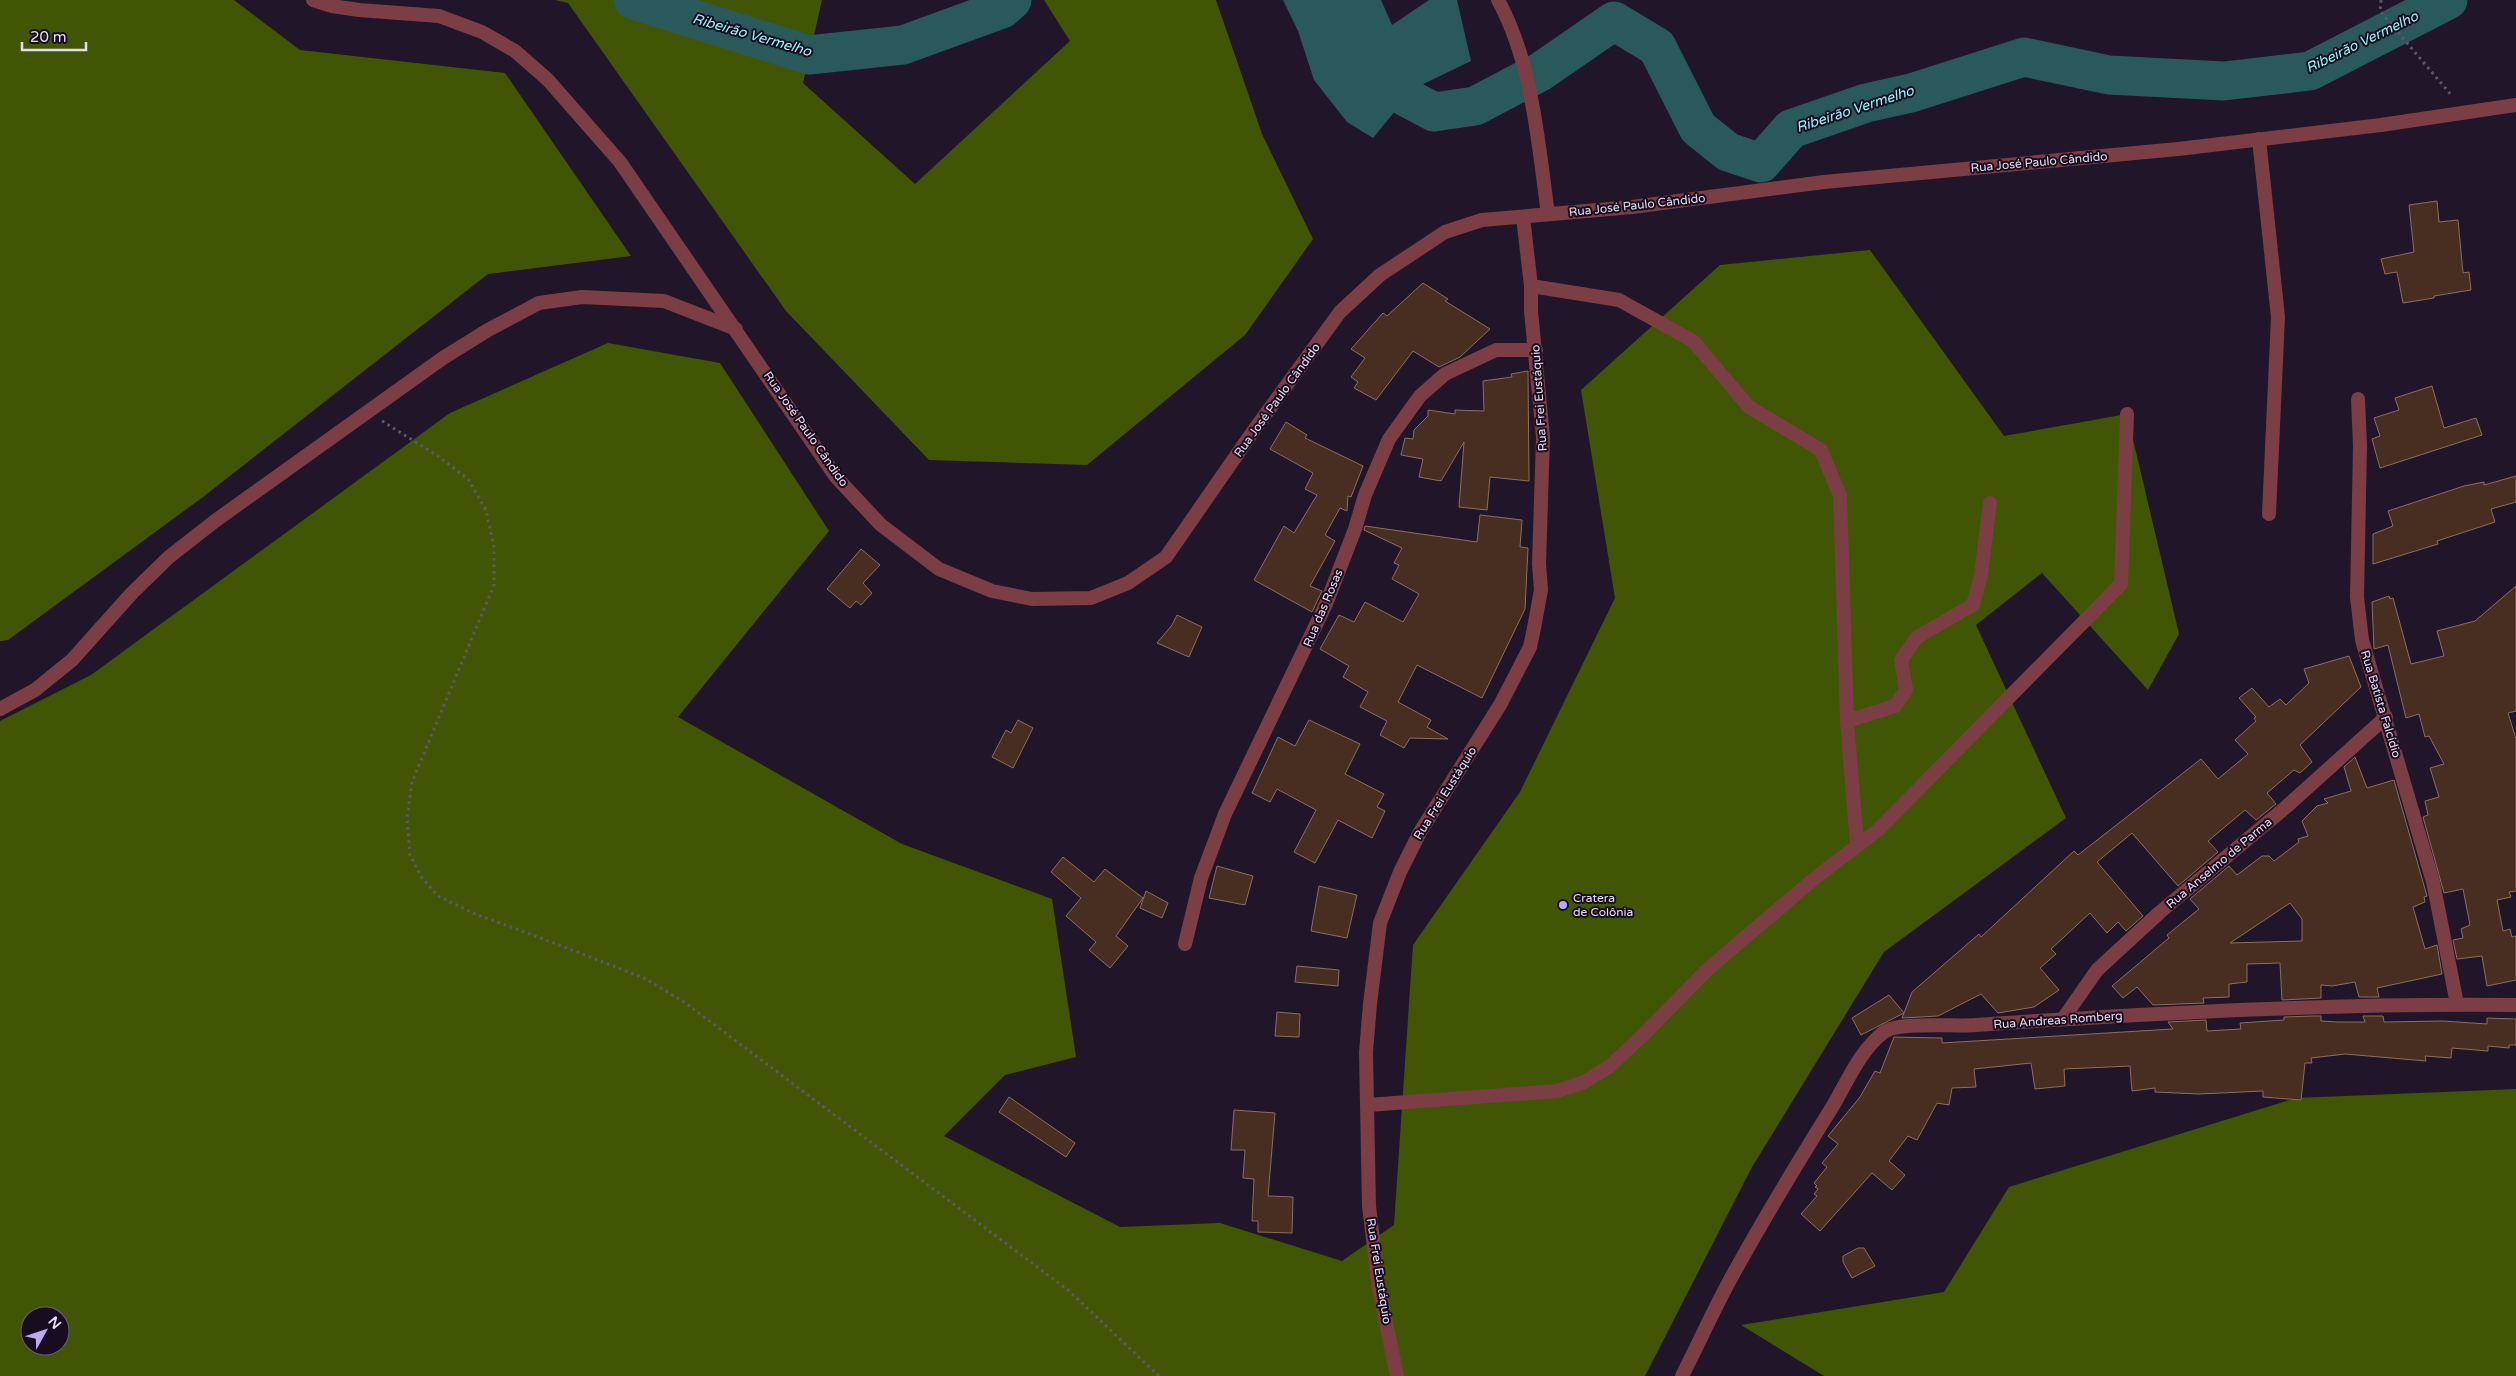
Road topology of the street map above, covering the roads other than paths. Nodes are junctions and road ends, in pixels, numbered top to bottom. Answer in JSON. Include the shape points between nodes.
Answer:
{"nodes":[{"id":1,"x":313,"y":0,"type":"edge"},
{"id":2,"x":1498,"y":0,"type":"edge"},
{"id":3,"x":2516,"y":105,"type":"edge"},
{"id":4,"x":2259,"y":139,"type":"junction"},
{"id":5,"x":1548,"y":214,"type":"junction"},
{"id":6,"x":1523,"y":217,"type":"junction"},
{"id":7,"x":1531,"y":286,"type":"junction"},
{"id":8,"x":736,"y":329,"type":"junction"},
{"id":9,"x":1536,"y":350,"type":"junction"},
{"id":10,"x":2358,"y":398,"type":"dead end"},
{"id":11,"x":2127,"y":414,"type":"dead end"},
{"id":12,"x":1990,"y":503,"type":"dead end"},
{"id":13,"x":2270,"y":514,"type":"dead end"},
{"id":14,"x":0,"y":709,"type":"edge"},
{"id":15,"x":2386,"y":717,"type":"junction"},
{"id":16,"x":1847,"y":721,"type":"junction"},
{"id":17,"x":1857,"y":846,"type":"junction"},
{"id":18,"x":1185,"y":944,"type":"dead end"},
{"id":19,"x":2457,"y":1004,"type":"junction"},
{"id":20,"x":2516,"y":1005,"type":"edge"},
{"id":21,"x":2063,"y":1019,"type":"junction"},
{"id":22,"x":1368,"y":1105,"type":"junction"},
{"id":23,"x":1396,"y":1376,"type":"edge"},
{"id":24,"x":1682,"y":1376,"type":"edge"}],
"edges":[{"from":1,"to":8,"type":"street","name":"Rua José Paulo Cândido","via":[[359,10],[439,16],[482,32],[515,51],[548,80],[620,162]]},
{"from":2,"to":5,"type":"street","via":[[1521,54]]},
{"from":3,"to":4,"type":"street","name":"Rua José Paulo Cândido"},
{"from":4,"to":5,"type":"street","name":"Rua José Paulo Cândido","via":[[1824,182],[1632,207]]},
{"from":4,"to":13,"type":"street","via":[[2278,317]]},
{"from":5,"to":6,"type":"street","name":"Rua José Paulo Cândido"},
{"from":6,"to":7,"type":"street","name":"Rua Frei Eustáquio"},
{"from":6,"to":8,"type":"street","name":"Rua José Paulo Cândido","via":[[1482,220],[1445,232],[1380,275],[1340,312],[1166,557],[1128,583],[1090,598],[1032,599],[992,591],[939,569],[881,524],[836,477]]},
{"from":7,"to":9,"type":"street","name":"Rua Frei Eustáquio"},
{"from":7,"to":16,"type":"street","via":[[1619,300],[1693,340],[1749,407],[1821,450],[1840,496]]},
{"from":8,"to":14,"type":"street","via":[[664,301],[582,297],[539,303],[444,358],[215,521],[169,557],[72,660],[36,690]]},
{"from":9,"to":18,"type":"street","name":"Rua das Rosas","via":[[1496,350],[1445,374],[1420,396],[1389,439],[1326,604],[1224,814],[1201,878]]},
{"from":9,"to":22,"type":"street","name":"Rua Frei Eustáquio","via":[[1543,437],[1541,590],[1530,647],[1500,706],[1417,839],[1380,923],[1366,1052]]},
{"from":10,"to":15,"type":"street","name":"Rua Batista Falcídio","via":[[2357,598],[2362,640]]},
{"from":11,"to":17,"type":"street","via":[[2121,584],[1878,830]]},
{"from":12,"to":16,"type":"street","via":[[1981,575],[1973,605],[1917,636],[1901,660],[1906,690],[1894,706]]},
{"from":15,"to":19,"type":"street","name":"Rua Batista Falcídio","via":[[2433,882]]},
{"from":15,"to":21,"type":"street","name":"Rua Anselmo de Parma","via":[[2286,807],[2158,913],[2097,970]]},
{"from":16,"to":17,"type":"street"},
{"from":17,"to":22,"type":"street","via":[[1707,970],[1610,1066],[1584,1082],[1557,1091]]},
{"from":19,"to":20,"type":"street","name":"Rua Andreas Romberg"},
{"from":19,"to":21,"type":"street","name":"Rua Andreas Romberg","via":[[2311,1007]]},
{"from":21,"to":24,"type":"street","name":"Rua Andreas Romberg","via":[[1956,1026],[1896,1026],[1876,1039],[1857,1064],[1734,1272]]},
{"from":22,"to":23,"type":"street","name":"Rua Frei Eustáquio","via":[[1372,1241]]}]}
